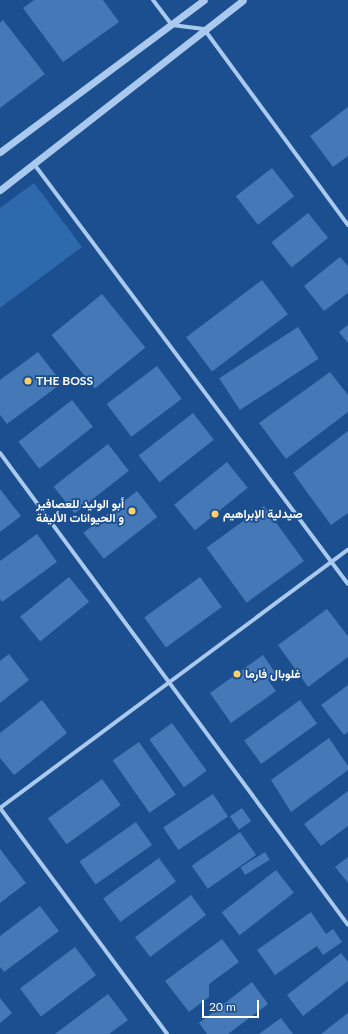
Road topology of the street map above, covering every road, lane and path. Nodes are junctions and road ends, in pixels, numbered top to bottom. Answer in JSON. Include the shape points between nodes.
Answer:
{"nodes":[{"id":1,"x":153,"y":0,"type":"edge"},
{"id":2,"x":204,"y":0,"type":"edge"},
{"id":3,"x":243,"y":0,"type":"edge"},
{"id":4,"x":172,"y":25,"type":"junction"},
{"id":5,"x":204,"y":29,"type":"junction"},
{"id":6,"x":0,"y":152,"type":"edge"},
{"id":7,"x":34,"y":164,"type":"junction"},
{"id":8,"x":0,"y":190,"type":"edge"},
{"id":9,"x":348,"y":225,"type":"edge"},
{"id":10,"x":0,"y":453,"type":"edge"},
{"id":11,"x":348,"y":550,"type":"edge"},
{"id":12,"x":332,"y":562,"type":"junction"},
{"id":13,"x":348,"y":584,"type":"edge"},
{"id":14,"x":169,"y":683,"type":"junction"},
{"id":15,"x":0,"y":808,"type":"edge"},
{"id":16,"x":348,"y":925,"type":"edge"},
{"id":17,"x":167,"y":1034,"type":"edge"}],
"edges":[{"from":1,"to":4,"type":"street"},
{"from":2,"to":4,"type":"street"},
{"from":3,"to":5,"type":"street"},
{"from":4,"to":5,"type":"street"},
{"from":4,"to":6,"type":"street"},
{"from":5,"to":7,"type":"street"},
{"from":5,"to":9,"type":"street"},
{"from":7,"to":8,"type":"street"},
{"from":7,"to":12,"type":"street"},
{"from":10,"to":14,"type":"street"},
{"from":11,"to":12,"type":"street"},
{"from":12,"to":13,"type":"street"},
{"from":12,"to":14,"type":"street"},
{"from":14,"to":15,"type":"street"},
{"from":14,"to":16,"type":"street"},
{"from":15,"to":17,"type":"street"}]}
